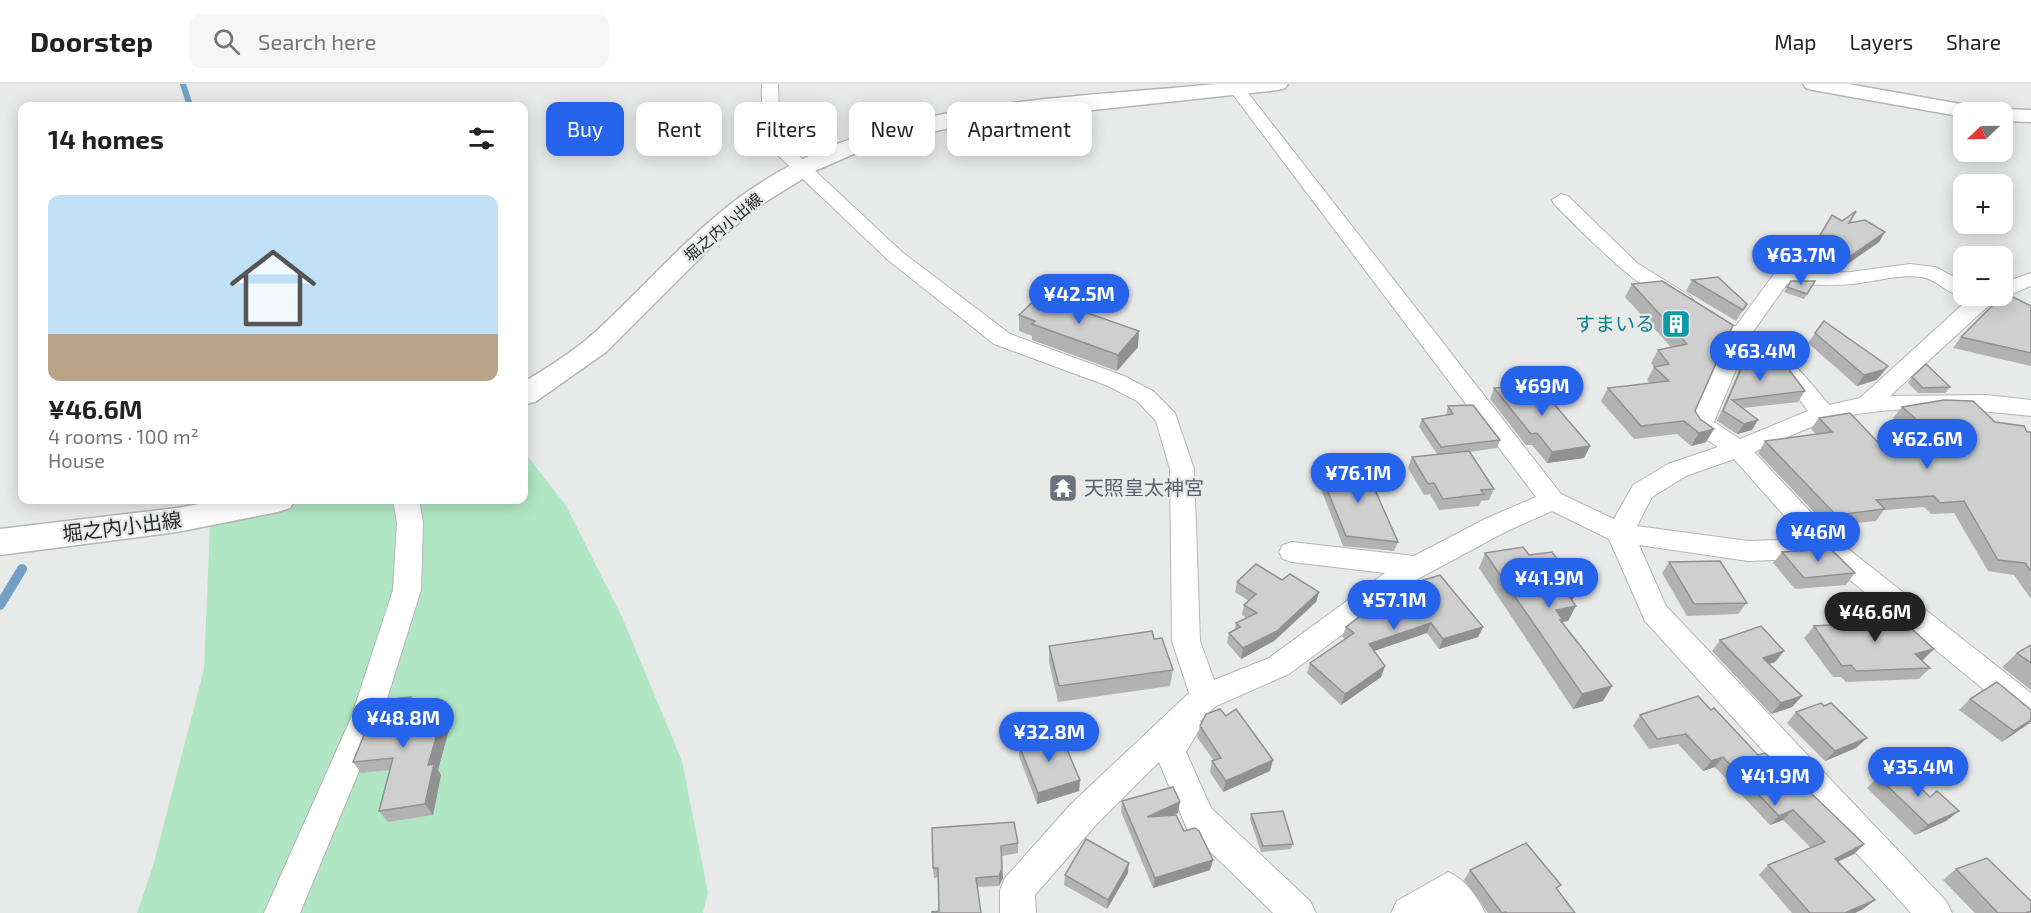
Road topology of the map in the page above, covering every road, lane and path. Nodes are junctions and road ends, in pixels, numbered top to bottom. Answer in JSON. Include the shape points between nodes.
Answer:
{"nodes":[{"id":1,"x":770,"y":84,"type":"edge"},
{"id":2,"x":1278,"y":84,"type":"edge"},
{"id":3,"x":1813,"y":84,"type":"edge"},
{"id":4,"x":1234,"y":86,"type":"edge"},
{"id":5,"x":1953,"y":109,"type":"edge"},
{"id":6,"x":2013,"y":115,"type":"edge"},
{"id":7,"x":2031,"y":116,"type":"edge"},
{"id":8,"x":802,"y":170,"type":"junction"},
{"id":9,"x":1561,"y":200,"type":"dead end"},
{"id":10,"x":2031,"y":279,"type":"edge"},
{"id":11,"x":1953,"y":284,"type":"edge"},
{"id":12,"x":2013,"y":286,"type":"edge"},
{"id":13,"x":1965,"y":306,"type":"edge"},
{"id":14,"x":1740,"y":335,"type":"junction"},
{"id":15,"x":528,"y":392,"type":"edge"},
{"id":16,"x":1868,"y":404,"type":"junction"},
{"id":17,"x":2031,"y":408,"type":"edge"},
{"id":18,"x":1823,"y":414,"type":"junction"},
{"id":19,"x":1738,"y":449,"type":"junction"},
{"id":20,"x":1552,"y":500,"type":"junction"},
{"id":21,"x":258,"y":504,"type":"edge"},
{"id":22,"x":407,"y":504,"type":"edge"},
{"id":23,"x":1620,"y":533,"type":"junction"},
{"id":24,"x":0,"y":542,"type":"edge"},
{"id":25,"x":1829,"y":548,"type":"junction"},
{"id":26,"x":1292,"y":552,"type":"dead end"},
{"id":27,"x":1417,"y":567,"type":"junction"},
{"id":28,"x":1205,"y":697,"type":"junction"},
{"id":29,"x":2031,"y":710,"type":"edge"},
{"id":30,"x":282,"y":913,"type":"edge"},
{"id":31,"x":1018,"y":913,"type":"edge"},
{"id":32,"x":1298,"y":913,"type":"edge"},
{"id":33,"x":1409,"y":913,"type":"edge"},
{"id":34,"x":1467,"y":913,"type":"edge"},
{"id":35,"x":1934,"y":913,"type":"edge"}],
"edges":[{"from":1,"to":8,"type":"street","via":[[771,139]]},
{"from":2,"to":4,"type":"main road","name":"堀之内小出線"},
{"from":3,"to":5,"type":"main road"},
{"from":4,"to":8,"type":"main road","name":"堀之内小出線","via":[[1003,111],[886,135]]},
{"from":4,"to":20,"type":"street"},
{"from":6,"to":7,"type":"main road"},
{"from":8,"to":15,"type":"main road","name":"堀之内小出線","via":[[743,207],[603,339]]},
{"from":8,"to":28,"type":"street","via":[[895,256],[1002,339],[1116,381],[1145,396],[1167,418],[1182,469],[1186,641]]},
{"from":9,"to":14,"type":"street","via":[[1630,267]]},
{"from":10,"to":12,"type":"street"},
{"from":11,"to":14,"type":"street","via":[[1928,271],[1910,270],[1851,278],[1781,278]]},
{"from":13,"to":16,"type":"street"},
{"from":14,"to":18,"type":"street","via":[[1790,371]]},
{"from":14,"to":19,"type":"street","via":[[1701,425]]},
{"from":16,"to":17,"type":"street","via":[[1986,403]]},
{"from":16,"to":18,"type":"street"},
{"from":18,"to":19,"type":"street"},
{"from":19,"to":23,"type":"street","via":[[1677,470],[1642,491]]},
{"from":19,"to":25,"type":"street"},
{"from":20,"to":23,"type":"street"},
{"from":20,"to":27,"type":"street"},
{"from":21,"to":24,"type":"main road","name":"堀之内小出線","via":[[177,520]]},
{"from":22,"to":30,"type":"street","via":[[410,523],[407,590],[366,718]]},
{"from":23,"to":25,"type":"street","via":[[1748,551]]},
{"from":23,"to":35,"type":"street","via":[[1655,613]]},
{"from":25,"to":29,"type":"street"},
{"from":26,"to":27,"type":"street"},
{"from":27,"to":28,"type":"street","via":[[1279,666]]},
{"from":28,"to":31,"type":"street","via":[[1083,815],[1017,890]]},
{"from":28,"to":32,"type":"street","via":[[1170,750],[1199,818]]},
{"from":33,"to":34,"type":"street","via":[[1448,889]]}]}
